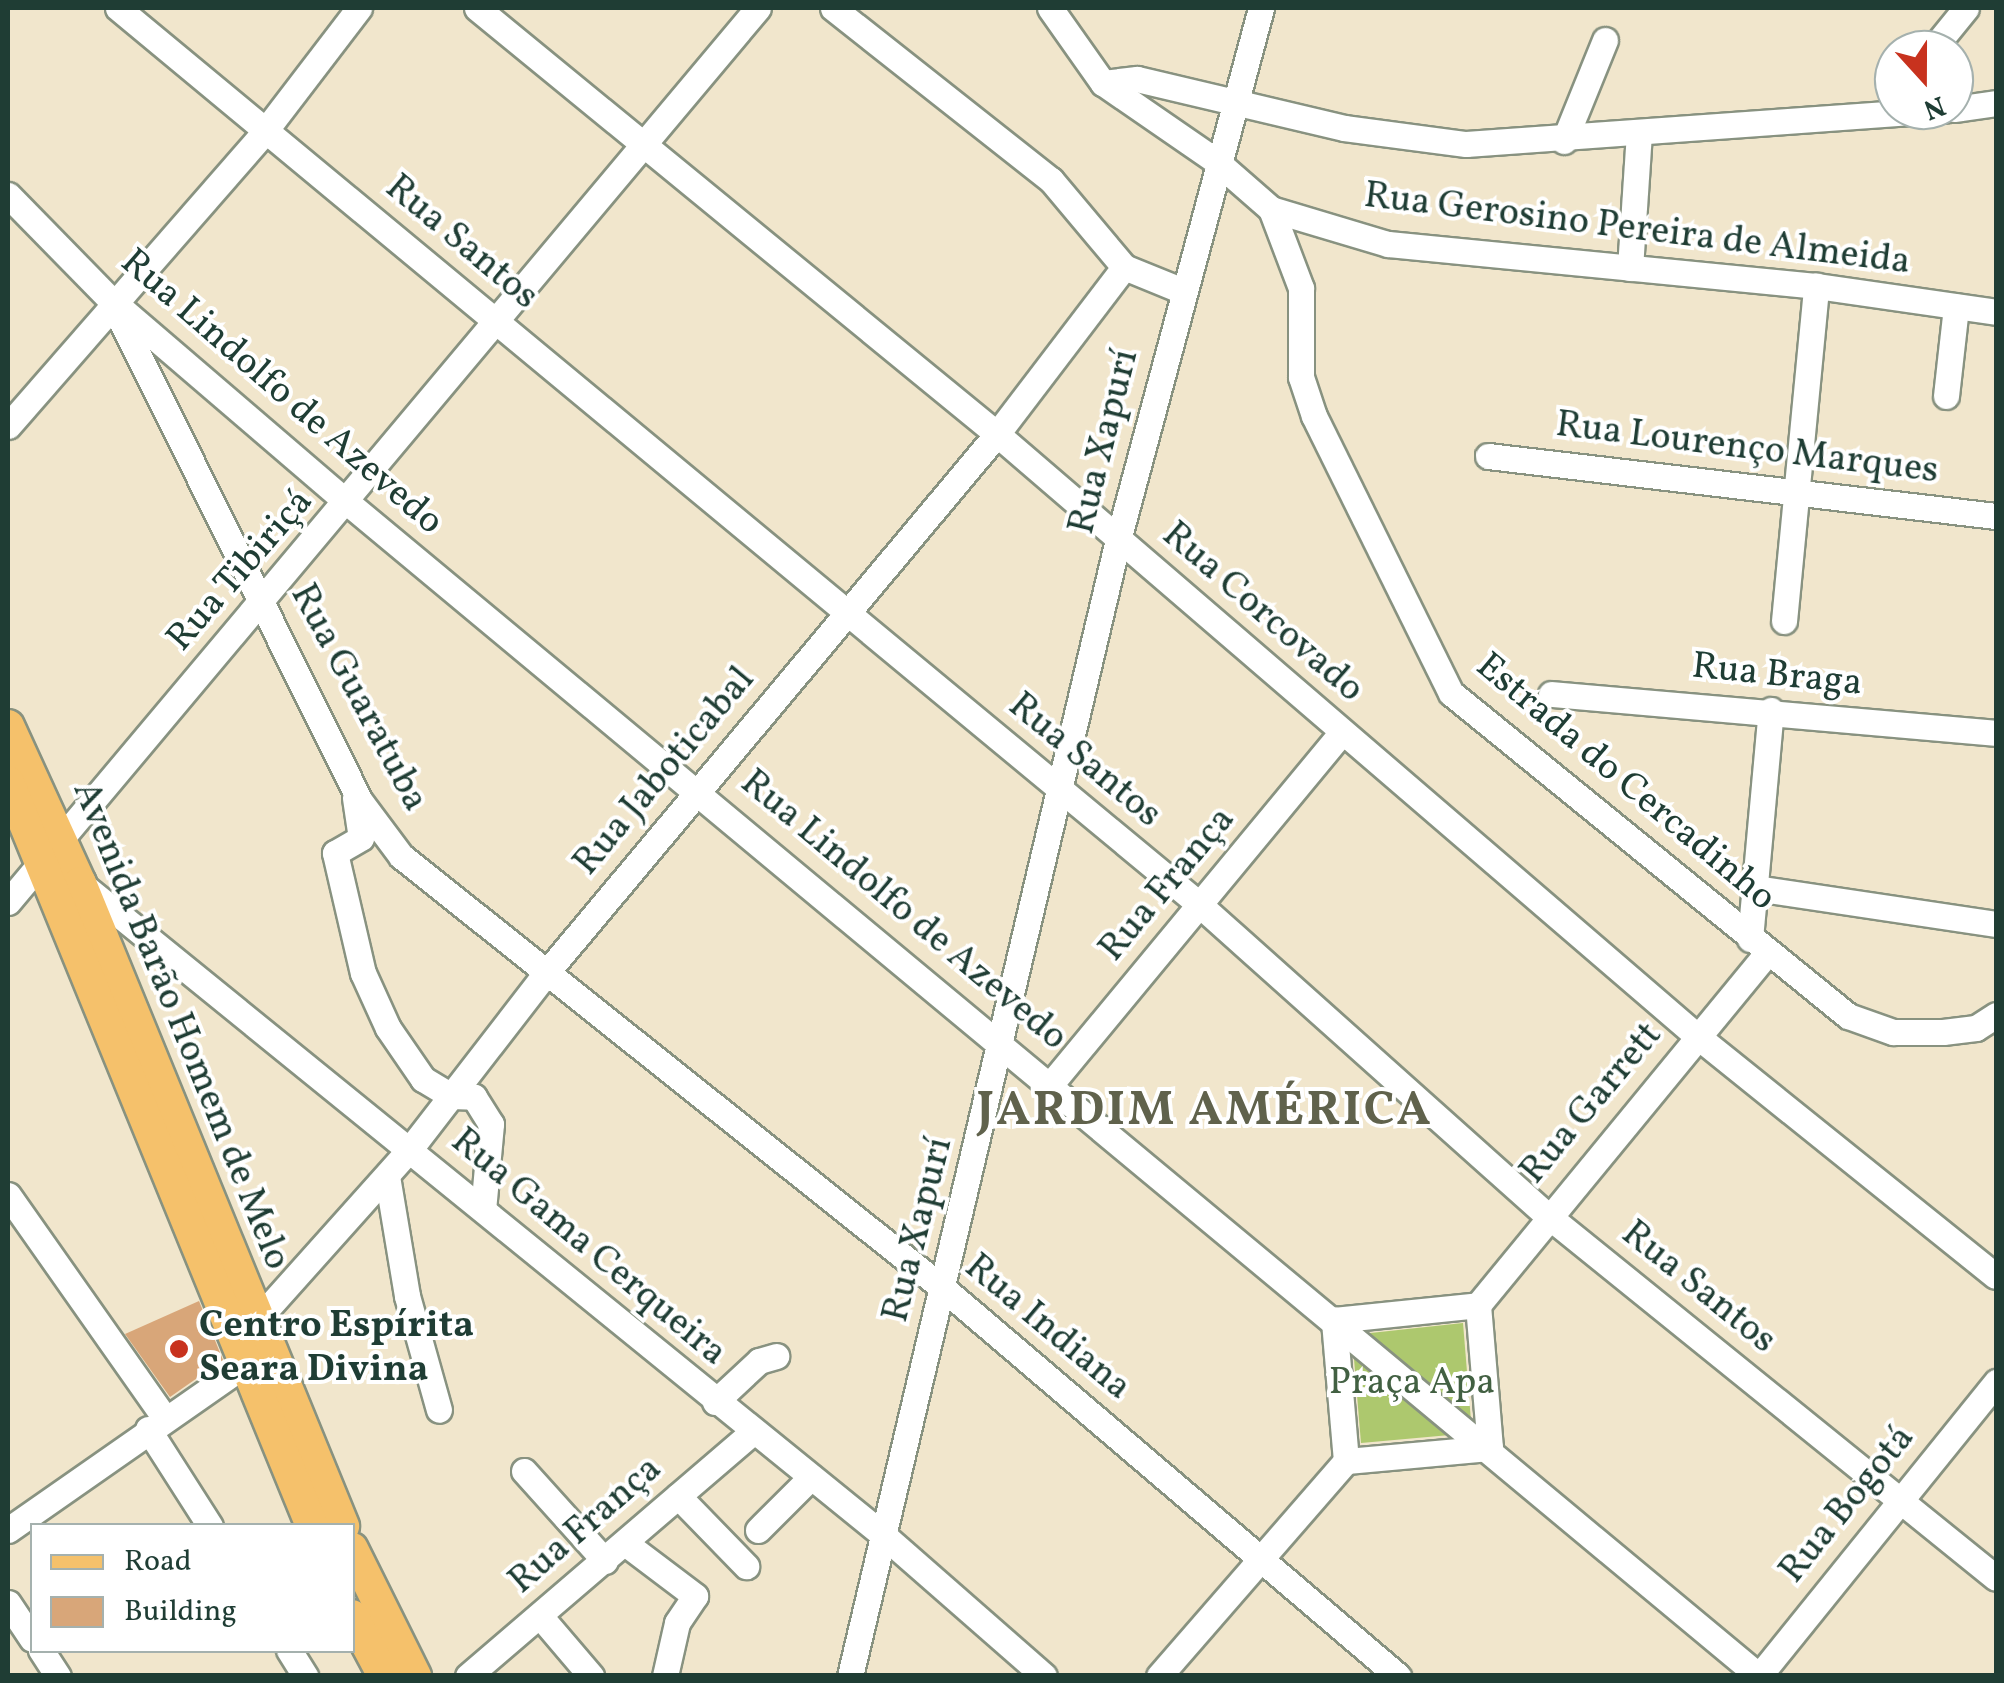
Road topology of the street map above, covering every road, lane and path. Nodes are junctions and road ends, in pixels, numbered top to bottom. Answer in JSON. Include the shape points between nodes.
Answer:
{"nodes":[{"id":1,"x":118,"y":8,"type":"edge"},
{"id":2,"x":359,"y":8,"type":"edge"},
{"id":3,"x":478,"y":8,"type":"edge"},
{"id":4,"x":758,"y":8,"type":"edge"},
{"id":5,"x":833,"y":8,"type":"edge"},
{"id":6,"x":1261,"y":8,"type":"edge"},
{"id":7,"x":1966,"y":8,"type":"edge"},
{"id":8,"x":1057,"y":11,"type":"edge"},
{"id":9,"x":1948,"y":30,"type":"edge"},
{"id":10,"x":1604,"y":40,"type":"dead end"},
{"id":11,"x":1103,"y":83,"type":"junction"},
{"id":12,"x":1235,"y":99,"type":"junction"},
{"id":13,"x":1872,"y":116,"type":"edge"},
{"id":14,"x":265,"y":130,"type":"junction"},
{"id":15,"x":1640,"y":133,"type":"junction"},
{"id":16,"x":1564,"y":141,"type":"junction"},
{"id":17,"x":644,"y":144,"type":"junction"},
{"id":18,"x":1216,"y":162,"type":"junction"},
{"id":19,"x":8,"y":196,"type":"edge"},
{"id":20,"x":1271,"y":210,"type":"junction"},
{"id":21,"x":1124,"y":267,"type":"junction"},
{"id":22,"x":1630,"y":268,"type":"junction"},
{"id":23,"x":1816,"y":286,"type":"junction"},
{"id":24,"x":1183,"y":291,"type":"junction"},
{"id":25,"x":111,"y":300,"type":"junction"},
{"id":26,"x":1956,"y":306,"type":"junction"},
{"id":27,"x":1996,"y":312,"type":"edge"},
{"id":28,"x":498,"y":322,"type":"junction"},
{"id":29,"x":1946,"y":396,"type":"dead end"},
{"id":30,"x":8,"y":426,"type":"edge"},
{"id":31,"x":997,"y":434,"type":"junction"},
{"id":32,"x":1488,"y":456,"type":"dead end"},
{"id":33,"x":1800,"y":494,"type":"junction"},
{"id":34,"x":348,"y":503,"type":"junction"},
{"id":35,"x":1996,"y":516,"type":"edge"},
{"id":36,"x":1118,"y":540,"type":"junction"},
{"id":37,"x":264,"y":601,"type":"junction"},
{"id":38,"x":846,"y":614,"type":"junction"},
{"id":39,"x":1784,"y":622,"type":"dead end"},
{"id":40,"x":1551,"y":694,"type":"dead end"},
{"id":41,"x":1772,"y":710,"type":"junction"},
{"id":42,"x":8,"y":726,"type":"edge"},
{"id":43,"x":1342,"y":732,"type":"junction"},
{"id":44,"x":1996,"y":733,"type":"edge"},
{"id":45,"x":8,"y":782,"type":"edge"},
{"id":46,"x":354,"y":788,"type":"junction"},
{"id":47,"x":700,"y":790,"type":"junction"},
{"id":48,"x":1062,"y":793,"type":"junction"},
{"id":49,"x":50,"y":849,"type":"junction"},
{"id":50,"x":80,"y":883,"type":"junction"},
{"id":51,"x":1755,"y":888,"type":"junction"},
{"id":52,"x":8,"y":902,"type":"edge"},
{"id":53,"x":1200,"y":906,"type":"junction"},
{"id":54,"x":1996,"y":924,"type":"edge"},
{"id":55,"x":1758,"y":946,"type":"junction"},
{"id":56,"x":548,"y":972,"type":"junction"},
{"id":57,"x":1996,"y":1015,"type":"edge"},
{"id":58,"x":1698,"y":1036,"type":"junction"},
{"id":59,"x":1002,"y":1044,"type":"junction"},
{"id":60,"x":1050,"y":1084,"type":"junction"},
{"id":61,"x":451,"y":1096,"type":"junction"},
{"id":62,"x":410,"y":1149,"type":"junction"},
{"id":63,"x":386,"y":1176,"type":"junction"},
{"id":64,"x":8,"y":1195,"type":"edge"},
{"id":65,"x":484,"y":1210,"type":"junction"},
{"id":66,"x":1547,"y":1215,"type":"junction"},
{"id":67,"x":1996,"y":1276,"type":"edge"},
{"id":68,"x":944,"y":1289,"type":"junction"},
{"id":69,"x":1478,"y":1305,"type":"junction"},
{"id":70,"x":257,"y":1320,"type":"junction"},
{"id":71,"x":1334,"y":1320,"type":"junction"},
{"id":72,"x":776,"y":1356,"type":"dead end"},
{"id":73,"x":248,"y":1364,"type":"junction"},
{"id":74,"x":1996,"y":1382,"type":"edge"},
{"id":75,"x":715,"y":1402,"type":"junction"},
{"id":76,"x":439,"y":1410,"type":"dead end"},
{"id":77,"x":156,"y":1423,"type":"junction"},
{"id":78,"x":752,"y":1433,"type":"junction"},
{"id":79,"x":1490,"y":1448,"type":"junction"},
{"id":80,"x":1346,"y":1461,"type":"junction"},
{"id":81,"x":524,"y":1471,"type":"dead end"},
{"id":82,"x":811,"y":1477,"type":"junction"},
{"id":83,"x":678,"y":1496,"type":"junction"},
{"id":84,"x":1900,"y":1499,"type":"junction"},
{"id":85,"x":208,"y":1523,"type":"edge"},
{"id":86,"x":311,"y":1523,"type":"edge"},
{"id":87,"x":342,"y":1523,"type":"edge"},
{"id":88,"x":8,"y":1530,"type":"edge"},
{"id":89,"x":758,"y":1530,"type":"dead end"},
{"id":90,"x":882,"y":1534,"type":"junction"},
{"id":91,"x":625,"y":1543,"type":"junction"},
{"id":92,"x":355,"y":1555,"type":"edge"},
{"id":93,"x":605,"y":1560,"type":"junction"},
{"id":94,"x":1261,"y":1560,"type":"junction"},
{"id":95,"x":746,"y":1566,"type":"dead end"},
{"id":96,"x":1996,"y":1578,"type":"edge"},
{"id":97,"x":8,"y":1604,"type":"edge"},
{"id":98,"x":540,"y":1616,"type":"junction"},
{"id":99,"x":355,"y":1622,"type":"edge"},
{"id":100,"x":30,"y":1636,"type":"edge"},
{"id":101,"x":42,"y":1653,"type":"edge"},
{"id":102,"x":291,"y":1653,"type":"edge"},
{"id":103,"x":58,"y":1676,"type":"edge"},
{"id":104,"x":305,"y":1676,"type":"edge"},
{"id":105,"x":384,"y":1676,"type":"edge"},
{"id":106,"x":416,"y":1676,"type":"edge"},
{"id":107,"x":468,"y":1676,"type":"edge"},
{"id":108,"x":591,"y":1676,"type":"edge"},
{"id":109,"x":665,"y":1676,"type":"edge"},
{"id":110,"x":850,"y":1676,"type":"edge"},
{"id":111,"x":1044,"y":1676,"type":"edge"},
{"id":112,"x":1159,"y":1676,"type":"edge"},
{"id":113,"x":1398,"y":1676,"type":"edge"},
{"id":114,"x":1759,"y":1676,"type":"edge"}],
"edges":[{"from":1,"to":14,"type":"street","name":"Rua Santos"},
{"from":2,"to":14,"type":"street"},
{"from":3,"to":17,"type":"street","name":"Rua Corcovado"},
{"from":4,"to":17,"type":"street","name":"Rua Tibiriçá"},
{"from":5,"to":21,"type":"street","via":[[1051,180]]},
{"from":6,"to":12,"type":"street","name":"Rua Xapurí"},
{"from":7,"to":9,"type":"street"},
{"from":8,"to":11,"type":"street","name":"Estrada do Cercadinho"},
{"from":10,"to":16,"type":"street"},
{"from":11,"to":12,"type":"street","via":[[1138,79]]},
{"from":11,"to":18,"type":"street","name":"Estrada do Cercadinho"},
{"from":12,"to":16,"type":"street","via":[[1344,128],[1449,142]]},
{"from":12,"to":18,"type":"street","name":"Rua Xapurí"},
{"from":13,"to":15,"type":"street"},
{"from":14,"to":25,"type":"street"},
{"from":14,"to":28,"type":"street","name":"Rua Santos"},
{"from":15,"to":16,"type":"street"},
{"from":15,"to":22,"type":"street"},
{"from":17,"to":28,"type":"street","name":"Rua Tibiriçá"},
{"from":17,"to":31,"type":"street","name":"Rua Corcovado"},
{"from":18,"to":20,"type":"street","name":"Estrada do Cercadinho"},
{"from":18,"to":24,"type":"street","name":"Rua Xapurí"},
{"from":19,"to":25,"type":"street","name":"Rua Lindolfo de Azevedo"},
{"from":20,"to":22,"type":"street","name":"Rua Gerosino Pereira de Almeida","via":[[1388,244]]},
{"from":20,"to":55,"type":"street","name":"Estrada do Cercadinho","via":[[1302,288],[1301,377],[1314,416],[1451,693]]},
{"from":21,"to":24,"type":"street"},
{"from":21,"to":31,"type":"street","name":"Rua Jaboticabal"},
{"from":22,"to":23,"type":"street","name":"Rua Gerosino Pereira de Almeida"},
{"from":23,"to":26,"type":"street","name":"Rua Gerosino Pereira de Almeida"},
{"from":23,"to":33,"type":"street"},
{"from":24,"to":36,"type":"street","name":"Rua Xapurí"},
{"from":25,"to":30,"type":"street"},
{"from":25,"to":34,"type":"street","name":"Rua Lindolfo de Azevedo"},
{"from":25,"to":37,"type":"street","name":"Rua Guaratuba"},
{"from":26,"to":27,"type":"street","name":"Rua Gerosino Pereira de Almeida"},
{"from":26,"to":29,"type":"street"},
{"from":28,"to":34,"type":"street","name":"Rua Tibiriçá"},
{"from":28,"to":38,"type":"street","name":"Rua Santos"},
{"from":31,"to":36,"type":"street","name":"Rua Corcovado"},
{"from":31,"to":38,"type":"street","name":"Rua Jaboticabal"},
{"from":32,"to":33,"type":"street","name":"Rua Lourenço Marques"},
{"from":33,"to":35,"type":"street","name":"Rua Lourenço Marques"},
{"from":33,"to":39,"type":"street"},
{"from":34,"to":37,"type":"street","name":"Rua Tibiriçá"},
{"from":34,"to":47,"type":"street","name":"Rua Lindolfo de Azevedo"},
{"from":36,"to":43,"type":"street","name":"Rua Corcovado"},
{"from":36,"to":48,"type":"street","name":"Rua Xapurí"},
{"from":37,"to":46,"type":"street","name":"Rua Guaratuba"},
{"from":37,"to":49,"type":"street","name":"Rua Tibiriçá"},
{"from":38,"to":47,"type":"street","name":"Rua Jaboticabal"},
{"from":38,"to":48,"type":"street","name":"Rua Santos"},
{"from":40,"to":41,"type":"street","name":"Rua Braga"},
{"from":41,"to":44,"type":"street","name":"Rua Braga"},
{"from":41,"to":51,"type":"street"},
{"from":42,"to":49,"type":"main road","name":"Avenida Barão Homem de Melo"},
{"from":43,"to":53,"type":"street","name":"Rua França"},
{"from":43,"to":58,"type":"street","name":"Rua Corcovado"},
{"from":45,"to":49,"type":"main road","name":"Avenida Barão Homem de Melo"},
{"from":46,"to":56,"type":"street","name":"Rua Guaratuba","via":[[402,856]]},
{"from":46,"to":61,"type":"street","via":[[360,838],[334,853],[363,973],[388,1028],[423,1080]]},
{"from":47,"to":56,"type":"street","name":"Rua Jaboticabal"},
{"from":47,"to":59,"type":"street","name":"Rua Lindolfo de Azevedo"},
{"from":48,"to":53,"type":"street","name":"Rua Santos"},
{"from":48,"to":59,"type":"street","name":"Rua Xapurí"},
{"from":49,"to":50,"type":"main road","name":"Avenida Barão Homem de Melo"},
{"from":49,"to":52,"type":"street","name":"Rua Tibiriçá"},
{"from":49,"to":73,"type":"main road","name":"Avenida Barão Homem de Melo"},
{"from":50,"to":62,"type":"street","name":"Rua Gama Cerqueira"},
{"from":50,"to":70,"type":"main road","name":"Avenida Barão Homem de Melo"},
{"from":51,"to":54,"type":"street"},
{"from":51,"to":55,"type":"street"},
{"from":53,"to":60,"type":"street","name":"Rua França"},
{"from":53,"to":66,"type":"street","name":"Rua Santos"},
{"from":55,"to":57,"type":"street","name":"Estrada do Cercadinho","via":[[1848,1016],[1893,1032],[1976,1028]]},
{"from":55,"to":58,"type":"street","name":"Rua Garrett"},
{"from":56,"to":61,"type":"street","name":"Rua Jaboticabal"},
{"from":56,"to":68,"type":"street","name":"Rua Indiana"},
{"from":58,"to":66,"type":"street","name":"Rua Garrett"},
{"from":58,"to":67,"type":"street","name":"Rua Corcovado"},
{"from":59,"to":60,"type":"street","name":"Rua Lindolfo de Azevedo"},
{"from":59,"to":68,"type":"street","name":"Rua Xapurí"},
{"from":60,"to":71,"type":"street","name":"Rua Lindolfo de Azevedo"},
{"from":61,"to":62,"type":"street","name":"Rua Jaboticabal"},
{"from":61,"to":65,"type":"street","via":[[474,1097],[491,1124]]},
{"from":62,"to":63,"type":"street","name":"Rua Jaboticabal"},
{"from":62,"to":65,"type":"street","name":"Rua Gama Cerqueira"},
{"from":63,"to":70,"type":"street","name":"Rua Jaboticabal"},
{"from":63,"to":76,"type":"street","via":[[407,1296]]},
{"from":64,"to":77,"type":"street"},
{"from":65,"to":75,"type":"street","name":"Rua Gama Cerqueira"},
{"from":66,"to":69,"type":"street","name":"Rua Garrett"},
{"from":66,"to":84,"type":"street","name":"Rua Santos"},
{"from":68,"to":90,"type":"street","name":"Rua Xapurí"},
{"from":68,"to":94,"type":"street","name":"Rua Indiana"},
{"from":69,"to":71,"type":"street"},
{"from":69,"to":79,"type":"street"},
{"from":70,"to":87,"type":"main road","name":"Avenida Barão Homem de Melo"},
{"from":71,"to":79,"type":"street","name":"Rua Lindolfo de Azevedo"},
{"from":71,"to":80,"type":"street"},
{"from":72,"to":75,"type":"street","via":[[759,1362]]},
{"from":73,"to":77,"type":"street"},
{"from":73,"to":86,"type":"main road","name":"Avenida Barão Homem de Melo"},
{"from":74,"to":84,"type":"street","name":"Rua Bogotá"},
{"from":75,"to":78,"type":"street","name":"Rua Gama Cerqueira"},
{"from":77,"to":85,"type":"street"},
{"from":77,"to":88,"type":"street"},
{"from":78,"to":82,"type":"street","name":"Rua Gama Cerqueira"},
{"from":78,"to":83,"type":"street","name":"Rua França"},
{"from":79,"to":80,"type":"street"},
{"from":79,"to":114,"type":"street","name":"Rua Lindolfo de Azevedo"},
{"from":80,"to":94,"type":"street"},
{"from":81,"to":93,"type":"street"},
{"from":82,"to":89,"type":"street"},
{"from":82,"to":90,"type":"street","name":"Rua Gama Cerqueira"},
{"from":83,"to":91,"type":"street","name":"Rua França"},
{"from":83,"to":95,"type":"street"},
{"from":84,"to":96,"type":"street","name":"Rua Santos"},
{"from":84,"to":114,"type":"street","name":"Rua Bogotá"},
{"from":90,"to":110,"type":"street","name":"Rua Xapurí"},
{"from":90,"to":111,"type":"street","name":"Rua Gama Cerqueira"},
{"from":91,"to":93,"type":"street","name":"Rua França"},
{"from":91,"to":109,"type":"street","via":[[695,1596],[678,1623]]},
{"from":92,"to":106,"type":"main road"},
{"from":93,"to":98,"type":"street","name":"Rua França"},
{"from":94,"to":112,"type":"street"},
{"from":94,"to":113,"type":"street","name":"Rua Indiana"},
{"from":97,"to":100,"type":"street"},
{"from":98,"to":107,"type":"street","name":"Rua França"},
{"from":98,"to":108,"type":"street"},
{"from":99,"to":105,"type":"main road"},
{"from":101,"to":103,"type":"street"},
{"from":102,"to":104,"type":"street"}]}
